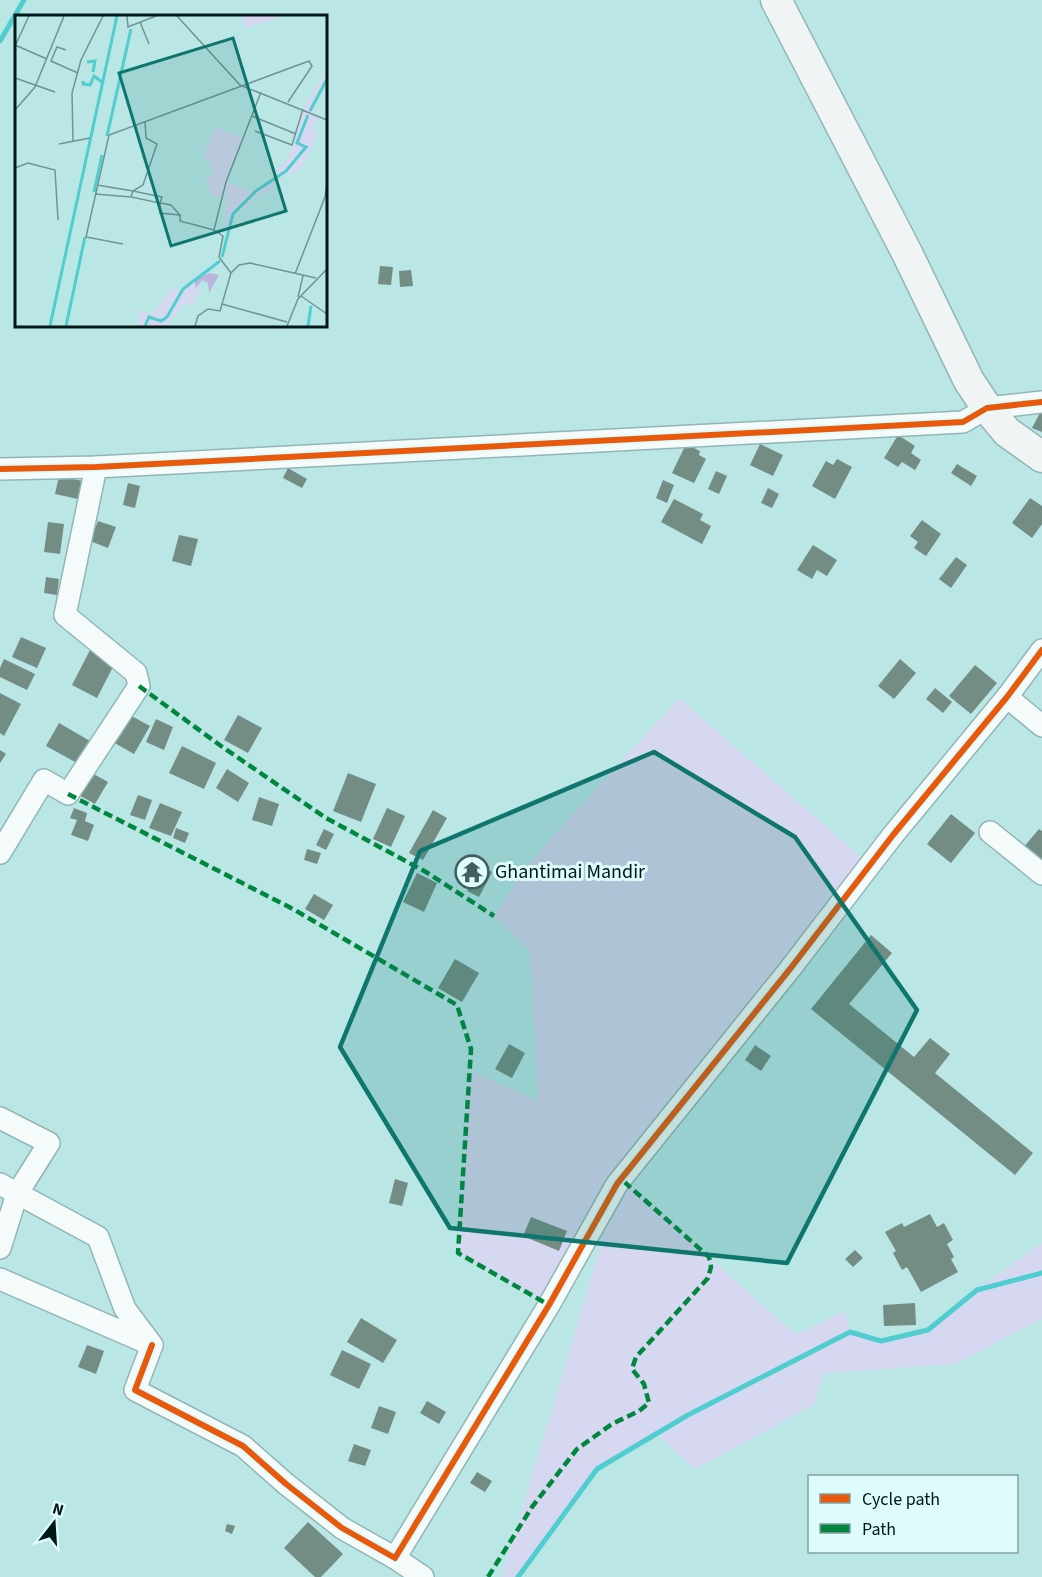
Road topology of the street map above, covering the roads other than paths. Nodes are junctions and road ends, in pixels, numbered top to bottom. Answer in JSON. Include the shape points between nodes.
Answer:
{"nodes":[{"id":1,"x":776,"y":0,"type":"edge"},
{"id":2,"x":1042,"y":402,"type":"edge"},
{"id":3,"x":987,"y":408,"type":"junction"},
{"id":4,"x":1042,"y":457,"type":"edge"},
{"id":5,"x":96,"y":467,"type":"junction"},
{"id":6,"x":0,"y":469,"type":"edge"},
{"id":7,"x":1042,"y":651,"type":"edge"},
{"id":8,"x":1006,"y":697,"type":"junction"},
{"id":9,"x":1042,"y":726,"type":"edge"},
{"id":10,"x":990,"y":832,"type":"dead end"},
{"id":11,"x":0,"y":853,"type":"edge"},
{"id":12,"x":1042,"y":874,"type":"edge"},
{"id":13,"x":0,"y":1118,"type":"edge"},
{"id":14,"x":9,"y":1189,"type":"edge"},
{"id":15,"x":0,"y":1248,"type":"edge"},
{"id":16,"x":0,"y":1279,"type":"edge"},
{"id":17,"x":152,"y":1345,"type":"junction"},
{"id":18,"x":395,"y":1558,"type":"junction"},
{"id":19,"x":423,"y":1577,"type":"edge"}],
"edges":[{"from":1,"to":3,"type":"main road","via":[[969,381]]},
{"from":2,"to":3,"type":"street"},
{"from":3,"to":4,"type":"main road","via":[[1007,432]]},
{"from":3,"to":5,"type":"street","via":[[963,422]]},
{"from":5,"to":6,"type":"street"},
{"from":5,"to":11,"type":"street","via":[[65,615],[136,673],[139,686],[68,794],[44,780]]},
{"from":7,"to":8,"type":"street"},
{"from":8,"to":9,"type":"street"},
{"from":8,"to":18,"type":"street","via":[[617,1184],[549,1305]]},
{"from":10,"to":12,"type":"street"},
{"from":13,"to":14,"type":"street","via":[[49,1143]]},
{"from":14,"to":15,"type":"street"},
{"from":14,"to":17,"type":"street","via":[[98,1237],[125,1309]]},
{"from":16,"to":17,"type":"street"},
{"from":17,"to":18,"type":"street","via":[[135,1390],[243,1446],[342,1528]]},
{"from":18,"to":19,"type":"street"}]}
